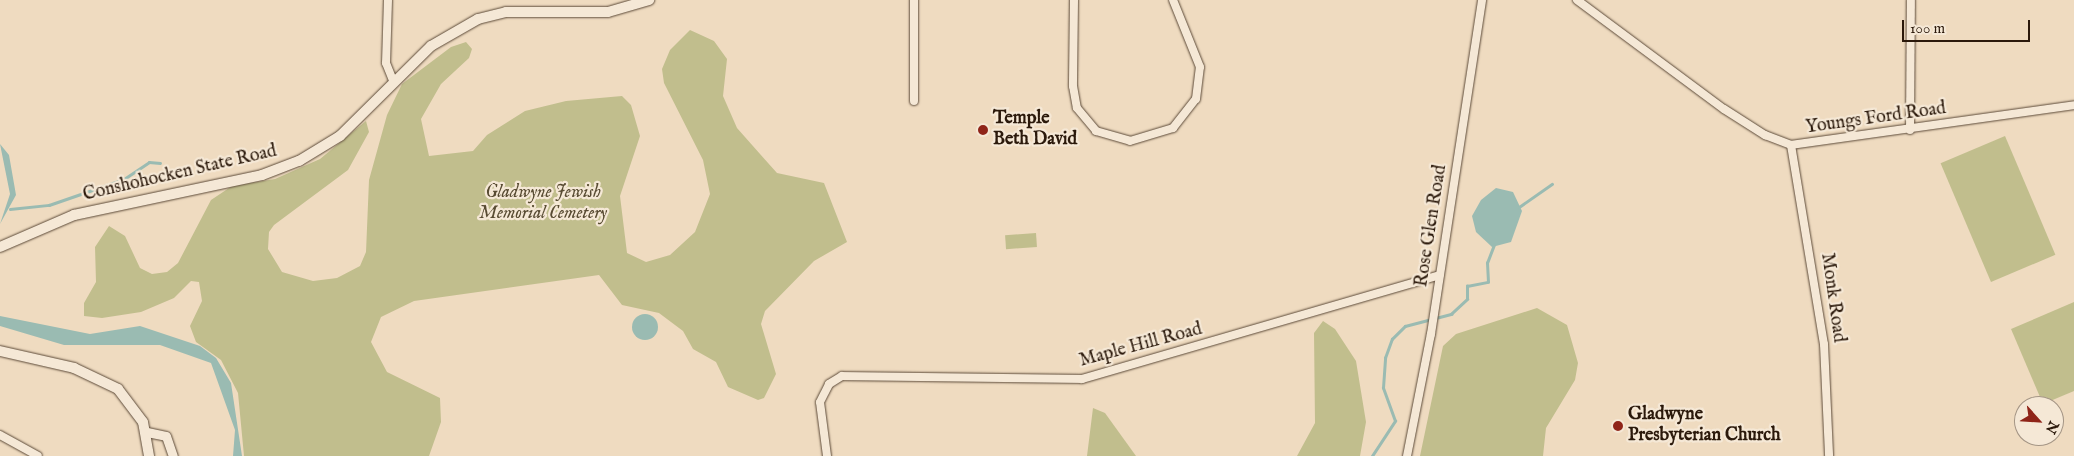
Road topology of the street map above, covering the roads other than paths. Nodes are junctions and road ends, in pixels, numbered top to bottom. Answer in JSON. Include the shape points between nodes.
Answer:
{"nodes":[{"id":1,"x":388,"y":0,"type":"edge"},
{"id":2,"x":649,"y":0,"type":"edge"},
{"id":3,"x":914,"y":0,"type":"edge"},
{"id":4,"x":1074,"y":0,"type":"edge"},
{"id":5,"x":1172,"y":0,"type":"edge"},
{"id":6,"x":1482,"y":0,"type":"edge"},
{"id":7,"x":1577,"y":0,"type":"edge"},
{"id":8,"x":1911,"y":0,"type":"edge"},
{"id":9,"x":393,"y":80,"type":"junction"},
{"id":10,"x":914,"y":100,"type":"dead end"},
{"id":11,"x":2074,"y":105,"type":"edge"},
{"id":12,"x":1910,"y":130,"type":"junction"},
{"id":13,"x":1791,"y":145,"type":"junction"},
{"id":14,"x":0,"y":247,"type":"edge"},
{"id":15,"x":1439,"y":275,"type":"junction"},
{"id":16,"x":0,"y":351,"type":"edge"},
{"id":17,"x":146,"y":432,"type":"junction"},
{"id":18,"x":0,"y":435,"type":"edge"},
{"id":19,"x":38,"y":456,"type":"edge"},
{"id":20,"x":149,"y":456,"type":"edge"},
{"id":21,"x":173,"y":456,"type":"edge"},
{"id":22,"x":827,"y":456,"type":"edge"},
{"id":23,"x":1406,"y":456,"type":"edge"},
{"id":24,"x":1823,"y":456,"type":"edge"},
{"id":25,"x":1829,"y":456,"type":"edge"}],
"edges":[{"from":1,"to":9,"type":"street","via":[[386,63]]},
{"from":2,"to":9,"type":"main road","name":"Conshohocken State Road","via":[[608,12],[520,11],[487,16],[442,38]]},
{"from":3,"to":10,"type":"street"},
{"from":4,"to":5,"type":"street","via":[[1073,86],[1077,108],[1096,130],[1130,141],[1173,128],[1189,112],[1199,91],[1197,59]]},
{"from":6,"to":15,"type":"street","name":"Rose Glen Road"},
{"from":7,"to":13,"type":"street","name":"Youngs Ford Road","via":[[1729,113]]},
{"from":8,"to":12,"type":"street"},
{"from":9,"to":14,"type":"main road","name":"Conshohocken State Road","via":[[340,136],[299,161],[262,175],[74,215]]},
{"from":11,"to":12,"type":"street","name":"Youngs Ford Road"},
{"from":12,"to":13,"type":"street","name":"Youngs Ford Road"},
{"from":13,"to":25,"type":"street","name":"Monk Road","via":[[1824,344]]},
{"from":15,"to":22,"type":"street","name":"Maple Hill Road","via":[[1082,379],[842,376],[829,384],[820,402]]},
{"from":15,"to":23,"type":"street","name":"Rose Glen Road","via":[[1431,334]]},
{"from":16,"to":17,"type":"main road","via":[[99,377],[126,395]]},
{"from":17,"to":20,"type":"main road"},
{"from":17,"to":21,"type":"street","via":[[166,436]]},
{"from":18,"to":19,"type":"street"},
{"from":24,"to":25,"type":"street"}]}
